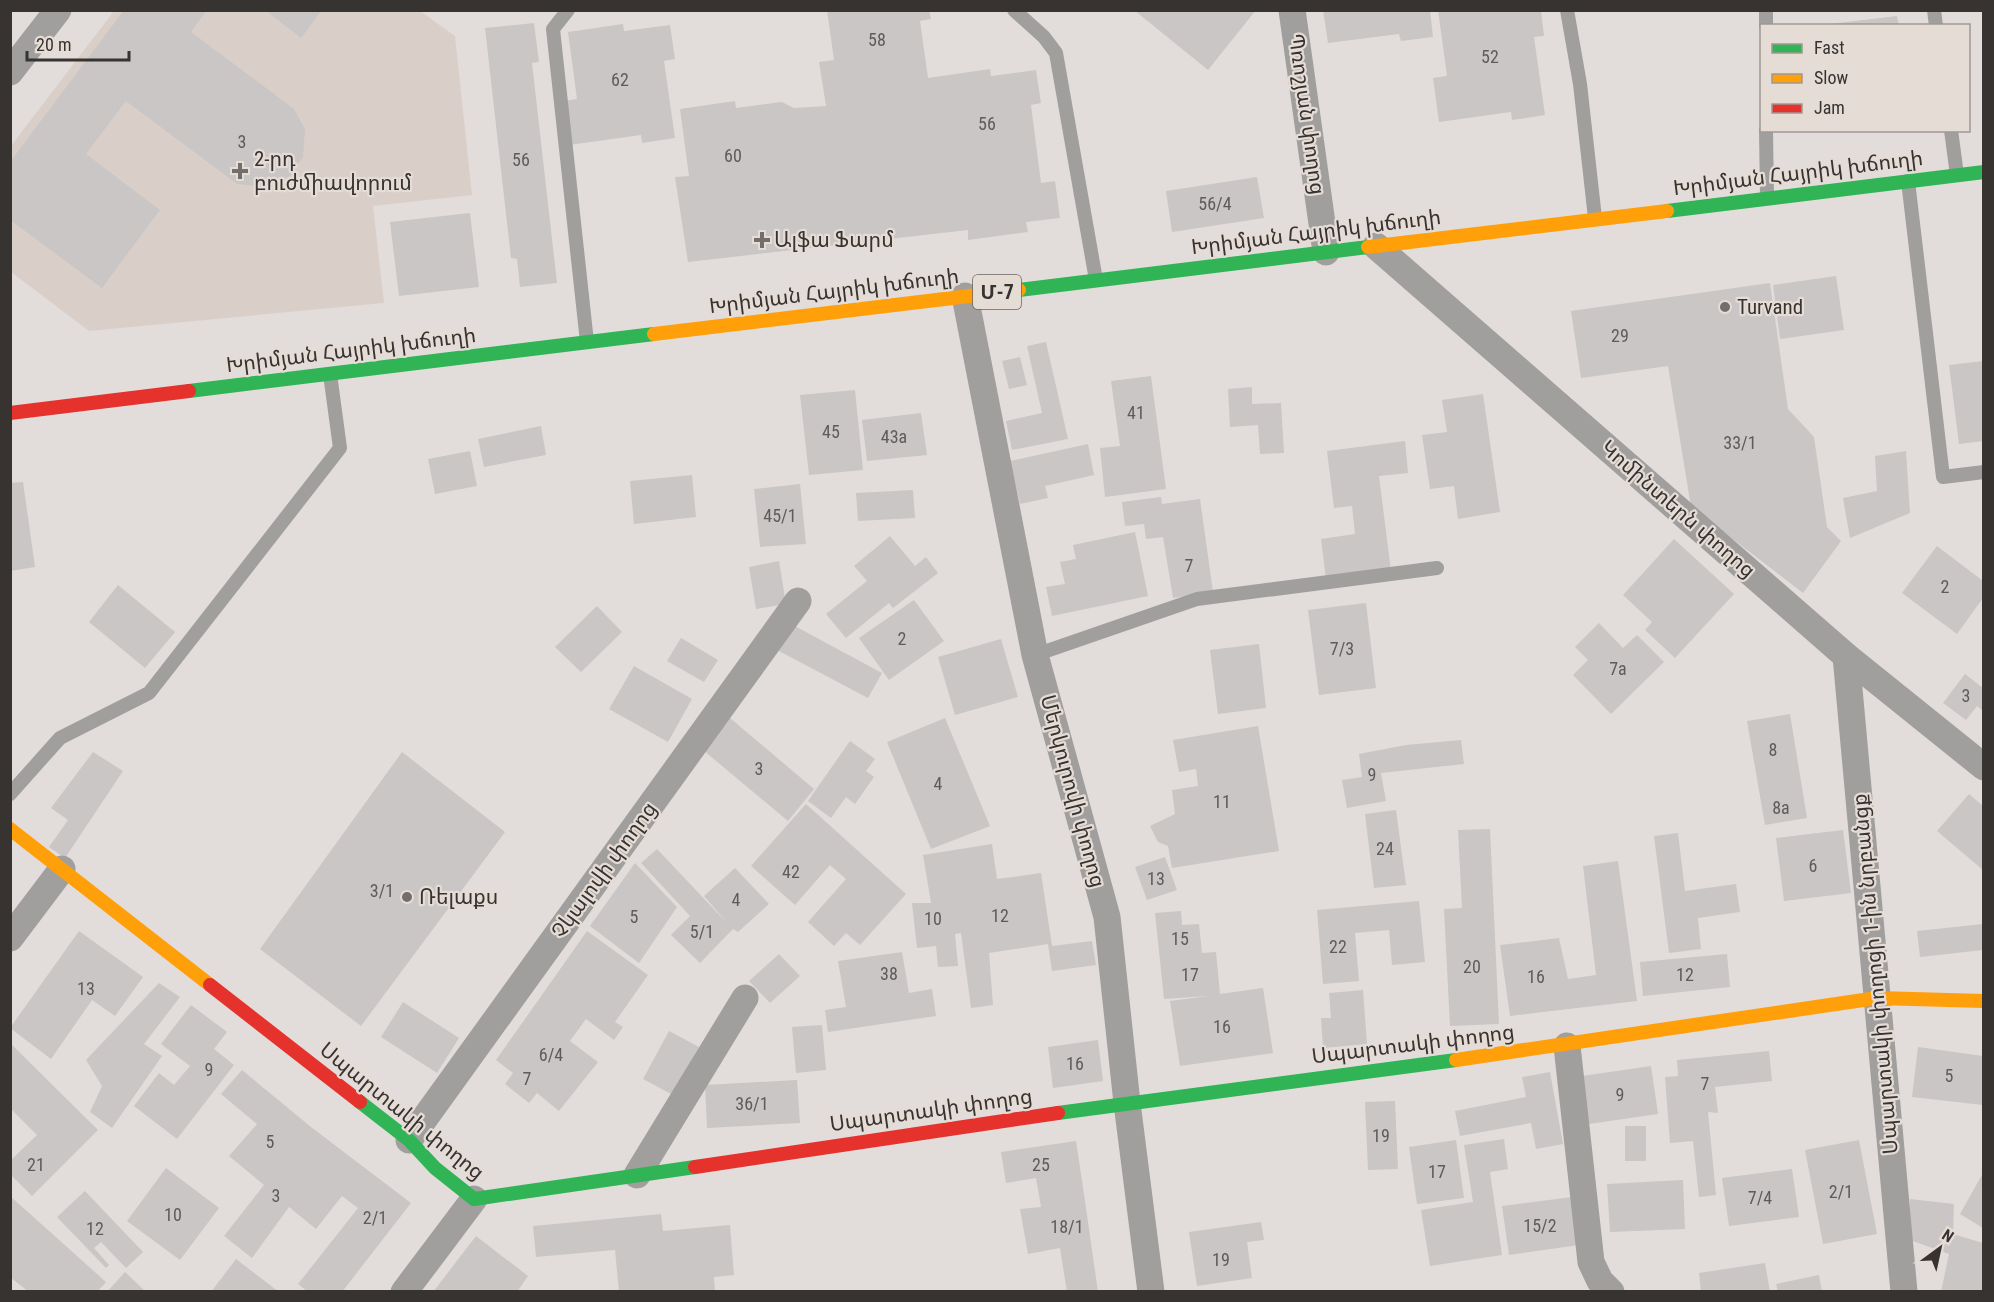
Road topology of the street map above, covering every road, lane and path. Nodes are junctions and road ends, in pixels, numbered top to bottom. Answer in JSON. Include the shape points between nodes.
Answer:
{"nodes":[{"id":1,"x":58,"y":10,"type":"edge"},
{"id":2,"x":568,"y":10,"type":"edge"},
{"id":3,"x":1014,"y":10,"type":"edge"},
{"id":4,"x":1292,"y":10,"type":"edge"},
{"id":5,"x":1567,"y":10,"type":"edge"},
{"id":6,"x":10,"y":72,"type":"edge"},
{"id":7,"x":1766,"y":132,"type":"edge"},
{"id":8,"x":1951,"y":132,"type":"edge"},
{"id":9,"x":1983,"y":172,"type":"edge"},
{"id":10,"x":1957,"y":175,"type":"junction"},
{"id":11,"x":1908,"y":181,"type":"junction"},
{"id":12,"x":1767,"y":198,"type":"junction"},
{"id":13,"x":1595,"y":218,"type":"junction"},
{"id":14,"x":1376,"y":246,"type":"junction"},
{"id":15,"x":1326,"y":252,"type":"junction"},
{"id":16,"x":1096,"y":280,"type":"junction"},
{"id":17,"x":965,"y":296,"type":"junction"},
{"id":18,"x":587,"y":342,"type":"junction"},
{"id":19,"x":330,"y":374,"type":"junction"},
{"id":20,"x":10,"y":413,"type":"edge"},
{"id":21,"x":1983,"y":472,"type":"edge"},
{"id":22,"x":1437,"y":568,"type":"dead end"},
{"id":23,"x":798,"y":601,"type":"dead end"},
{"id":24,"x":1035,"y":655,"type":"junction"},
{"id":25,"x":1846,"y":656,"type":"junction"},
{"id":26,"x":1983,"y":767,"type":"edge"},
{"id":27,"x":10,"y":794,"type":"edge"},
{"id":28,"x":10,"y":829,"type":"edge"},
{"id":29,"x":62,"y":869,"type":"junction"},
{"id":30,"x":10,"y":938,"type":"edge"},
{"id":31,"x":745,"y":998,"type":"dead end"},
{"id":32,"x":1877,"y":998,"type":"junction"},
{"id":33,"x":1983,"y":1001,"type":"edge"},
{"id":34,"x":1567,"y":1046,"type":"junction"},
{"id":35,"x":1127,"y":1103,"type":"junction"},
{"id":36,"x":409,"y":1140,"type":"junction"},
{"id":37,"x":637,"y":1175,"type":"junction"},
{"id":38,"x":474,"y":1199,"type":"junction"},
{"id":39,"x":404,"y":1292,"type":"edge"},
{"id":40,"x":1151,"y":1292,"type":"edge"},
{"id":41,"x":1611,"y":1292,"type":"edge"},
{"id":42,"x":1904,"y":1292,"type":"edge"}],
"edges":[{"from":1,"to":6,"type":"street"},
{"from":2,"to":18,"type":"lane","via":[[553,29]]},
{"from":3,"to":16,"type":"lane","via":[[1056,52]]},
{"from":4,"to":15,"type":"street","name":"Պռոշյան փողոց"},
{"from":5,"to":13,"type":"lane","via":[[1580,84]]},
{"from":7,"to":12,"type":"lane"},
{"from":8,"to":10,"type":"lane"},
{"from":9,"to":10,"type":"main road","name":"Խրիմյան Հայրիկ խճուղի","number":"Մ-7"},
{"from":10,"to":11,"type":"main road","name":"Խրիմյան Հայրիկ խճուղի","number":"Մ-7"},
{"from":11,"to":12,"type":"main road","name":"Խրիմյան Հայրիկ խճուղի","number":"Մ-7"},
{"from":11,"to":21,"type":"lane","via":[[1943,477]]},
{"from":12,"to":13,"type":"main road","name":"Խրիմյան Հայրիկ խճուղի","number":"Մ-7"},
{"from":13,"to":14,"type":"main road","name":"Խրիմյան Հայրիկ խճուղի","number":"Մ-7"},
{"from":14,"to":15,"type":"main road","name":"Խրիմյան Հայրիկ խճուղի","number":"Մ-7"},
{"from":14,"to":25,"type":"street","name":"Կոմինտերն փողոց"},
{"from":15,"to":16,"type":"main road","name":"Խրիմյան Հայրիկ խճուղի","number":"Մ-7"},
{"from":16,"to":17,"type":"main road","name":"Խրիմյան Հայրիկ խճուղի","number":"Մ-7"},
{"from":17,"to":18,"type":"main road","name":"Խրիմյան Հայրիկ խճուղի","number":"Մ-7"},
{"from":17,"to":24,"type":"street","name":"Մերկուրովի փողոց"},
{"from":18,"to":19,"type":"main road","name":"Խրիմյան Հայրիկ խճուղի","number":"Մ-7"},
{"from":19,"to":20,"type":"main road","name":"Խրիմյան Հայրիկ խճուղի","number":"Մ-7"},
{"from":19,"to":27,"type":"lane","via":[[340,448],[149,693],[60,738]]},
{"from":22,"to":24,"type":"lane","via":[[1197,599]]},
{"from":23,"to":36,"type":"street","name":"Չկալովի փողոց"},
{"from":24,"to":35,"type":"street","name":"Մերկուրովի փողոց","via":[[1107,917]]},
{"from":25,"to":26,"type":"street","name":"Կոմինտերն փողոց"},
{"from":25,"to":32,"type":"street","name":"Սպարտակի փողոցի 1-ին նրբանցք"},
{"from":28,"to":29,"type":"main road","name":"Սպարտակի փողոց"},
{"from":29,"to":30,"type":"street"},
{"from":29,"to":36,"type":"main road","name":"Սպարտակի փողոց"},
{"from":31,"to":37,"type":"street"},
{"from":32,"to":33,"type":"main road","name":"Սպարտակի փողոց"},
{"from":32,"to":34,"type":"main road","name":"Սպարտակի փողոց"},
{"from":32,"to":42,"type":"street","name":"Սպարտակի փողոցի 1-ին նրբանցք"},
{"from":34,"to":35,"type":"main road","name":"Սպարտակի փողոց"},
{"from":34,"to":41,"type":"street","via":[[1591,1262],[1600,1281]]},
{"from":35,"to":37,"type":"main road","name":"Սպարտակի փողոց"},
{"from":35,"to":40,"type":"street","name":"Մերկուրովի փողոց"},
{"from":36,"to":38,"type":"main road","name":"Սպարտակի փողոց","via":[[435,1168]]},
{"from":37,"to":38,"type":"main road","name":"Սպարտակի փողոց"},
{"from":38,"to":39,"type":"street"}]}
